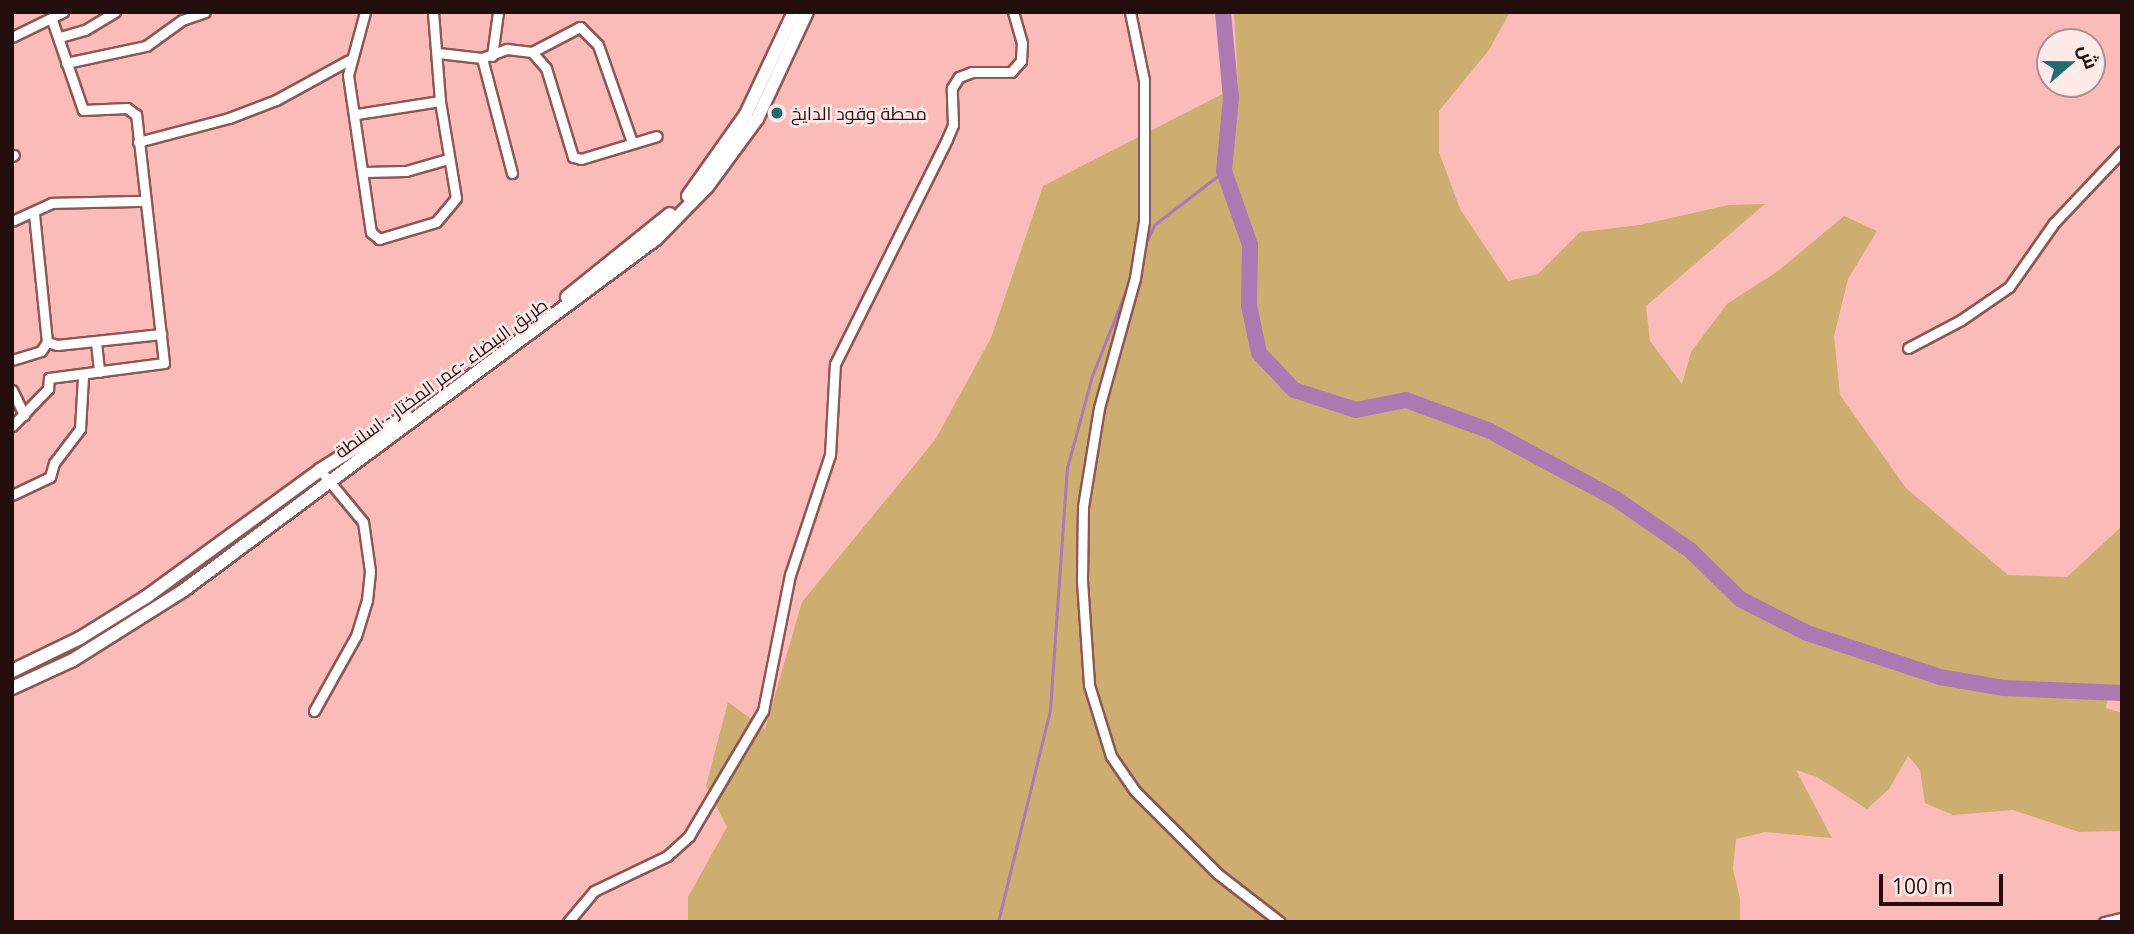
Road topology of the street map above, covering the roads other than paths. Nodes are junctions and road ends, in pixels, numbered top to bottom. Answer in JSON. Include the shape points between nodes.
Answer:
{"nodes":[{"id":1,"x":63,"y":12,"type":"edge"},
{"id":2,"x":115,"y":12,"type":"edge"},
{"id":3,"x":205,"y":12,"type":"edge"},
{"id":4,"x":365,"y":12,"type":"edge"},
{"id":5,"x":433,"y":12,"type":"edge"},
{"id":6,"x":498,"y":12,"type":"edge"},
{"id":7,"x":794,"y":12,"type":"edge"},
{"id":8,"x":807,"y":12,"type":"edge"},
{"id":9,"x":1013,"y":12,"type":"edge"},
{"id":10,"x":1130,"y":12,"type":"edge"},
{"id":11,"x":52,"y":20,"type":"junction"},
{"id":12,"x":12,"y":37,"type":"edge"},
{"id":13,"x":60,"y":37,"type":"junction"},
{"id":14,"x":532,"y":52,"type":"junction"},
{"id":15,"x":438,"y":53,"type":"junction"},
{"id":16,"x":492,"y":56,"type":"junction"},
{"id":17,"x":482,"y":58,"type":"junction"},
{"id":18,"x":349,"y":60,"type":"junction"},
{"id":19,"x":66,"y":64,"type":"junction"},
{"id":20,"x":440,"y":102,"type":"junction"},
{"id":21,"x":357,"y":114,"type":"junction"},
{"id":22,"x":657,"y":136,"type":"dead end"},
{"id":23,"x":138,"y":142,"type":"junction"},
{"id":24,"x":632,"y":142,"type":"junction"},
{"id":25,"x":2122,"y":151,"type":"edge"},
{"id":26,"x":448,"y":159,"type":"junction"},
{"id":27,"x":365,"y":172,"type":"junction"},
{"id":28,"x":512,"y":173,"type":"dead end"},
{"id":29,"x":143,"y":201,"type":"junction"},
{"id":30,"x":34,"y":214,"type":"junction"},
{"id":31,"x":12,"y":221,"type":"edge"},
{"id":32,"x":161,"y":334,"type":"junction"},
{"id":33,"x":47,"y":342,"type":"junction"},
{"id":34,"x":96,"y":342,"type":"junction"},
{"id":35,"x":1908,"y":348,"type":"dead end"},
{"id":36,"x":12,"y":360,"type":"edge"},
{"id":37,"x":99,"y":372,"type":"junction"},
{"id":38,"x":82,"y":377,"type":"junction"},
{"id":39,"x":12,"y":390,"type":"edge"},
{"id":40,"x":24,"y":415,"type":"junction"},
{"id":41,"x":12,"y":426,"type":"edge"},
{"id":42,"x":320,"y":470,"type":"junction"},
{"id":43,"x":330,"y":482,"type":"junction"},
{"id":44,"x":12,"y":495,"type":"edge"},
{"id":45,"x":12,"y":671,"type":"edge"},
{"id":46,"x":12,"y":688,"type":"edge"},
{"id":47,"x":314,"y":711,"type":"dead end"},
{"id":48,"x":2122,"y":918,"type":"edge"},
{"id":49,"x":568,"y":922,"type":"edge"},
{"id":50,"x":1280,"y":922,"type":"edge"},
{"id":51,"x":2104,"y":922,"type":"edge"}],
"edges":[{"from":1,"to":11,"type":"street"},
{"from":2,"to":13,"type":"street","via":[[85,30]]},
{"from":3,"to":19,"type":"street","via":[[182,20],[146,46]]},
{"from":4,"to":18,"type":"street","via":[[362,38]]},
{"from":5,"to":15,"type":"street"},
{"from":6,"to":16,"type":"street"},
{"from":7,"to":42,"type":"main road","name":"طريق البيضاء -عمر المختار - اسلنطة","via":[[746,114],[676,209],[596,276],[405,417]]},
{"from":8,"to":43,"type":"main road","name":"طريق البيضاء -عمر المختار - اسلنطة","via":[[757,119],[707,187],[656,239]]},
{"from":9,"to":49,"type":"street","via":[[1022,43],[1021,61],[1011,72],[972,72],[959,77],[952,88],[953,125],[835,364],[830,455],[790,575],[763,711],[689,836],[667,856],[594,891]]},
{"from":10,"to":50,"type":"street","via":[[1144,80],[1144,220],[1135,278],[1099,408],[1083,508],[1082,582],[1089,685],[1111,756],[1135,791],[1218,874]]},
{"from":11,"to":12,"type":"street"},
{"from":11,"to":13,"type":"street"},
{"from":13,"to":19,"type":"street"},
{"from":14,"to":16,"type":"street","via":[[507,49]]},
{"from":14,"to":24,"type":"street","via":[[546,68],[573,157],[581,159]]},
{"from":14,"to":24,"type":"street","via":[[580,27],[598,44]]},
{"from":15,"to":17,"type":"street"},
{"from":15,"to":20,"type":"street"},
{"from":16,"to":17,"type":"street"},
{"from":17,"to":28,"type":"street"},
{"from":18,"to":21,"type":"street"},
{"from":18,"to":23,"type":"street","via":[[241,114]]},
{"from":19,"to":23,"type":"street","via":[[83,110],[132,111]]},
{"from":20,"to":21,"type":"street"},
{"from":20,"to":26,"type":"street"},
{"from":21,"to":27,"type":"street"},
{"from":22,"to":24,"type":"street"},
{"from":23,"to":29,"type":"street"},
{"from":25,"to":35,"type":"street","via":[[2054,223],[2009,287]]},
{"from":26,"to":27,"type":"street","via":[[406,171]]},
{"from":26,"to":27,"type":"street","via":[[457,191],[449,209],[436,222],[379,239],[371,232]]},
{"from":29,"to":30,"type":"street","via":[[52,204]]},
{"from":29,"to":32,"type":"street"},
{"from":30,"to":31,"type":"street"},
{"from":30,"to":33,"type":"street"},
{"from":32,"to":34,"type":"street"},
{"from":32,"to":37,"type":"street","via":[[164,363]]},
{"from":33,"to":34,"type":"street"},
{"from":33,"to":36,"type":"street","via":[[41,351]]},
{"from":34,"to":37,"type":"street"},
{"from":37,"to":38,"type":"street"},
{"from":38,"to":40,"type":"street","via":[[50,378],[48,388]]},
{"from":38,"to":44,"type":"street","via":[[80,429],[54,463],[50,477]]},
{"from":39,"to":40,"type":"street"},
{"from":40,"to":41,"type":"street"},
{"from":42,"to":43,"type":"street"},
{"from":42,"to":45,"type":"main road","name":"طريق البيضاء -عمر المختار - اسلنطة","via":[[146,597],[80,638]]},
{"from":43,"to":46,"type":"main road","name":"طريق البيضاء -عمر المختار - اسلنطة","via":[[132,624],[73,660]]},
{"from":43,"to":47,"type":"street","via":[[363,522],[370,571],[368,600],[356,636]]},
{"from":48,"to":51,"type":"street"}]}
